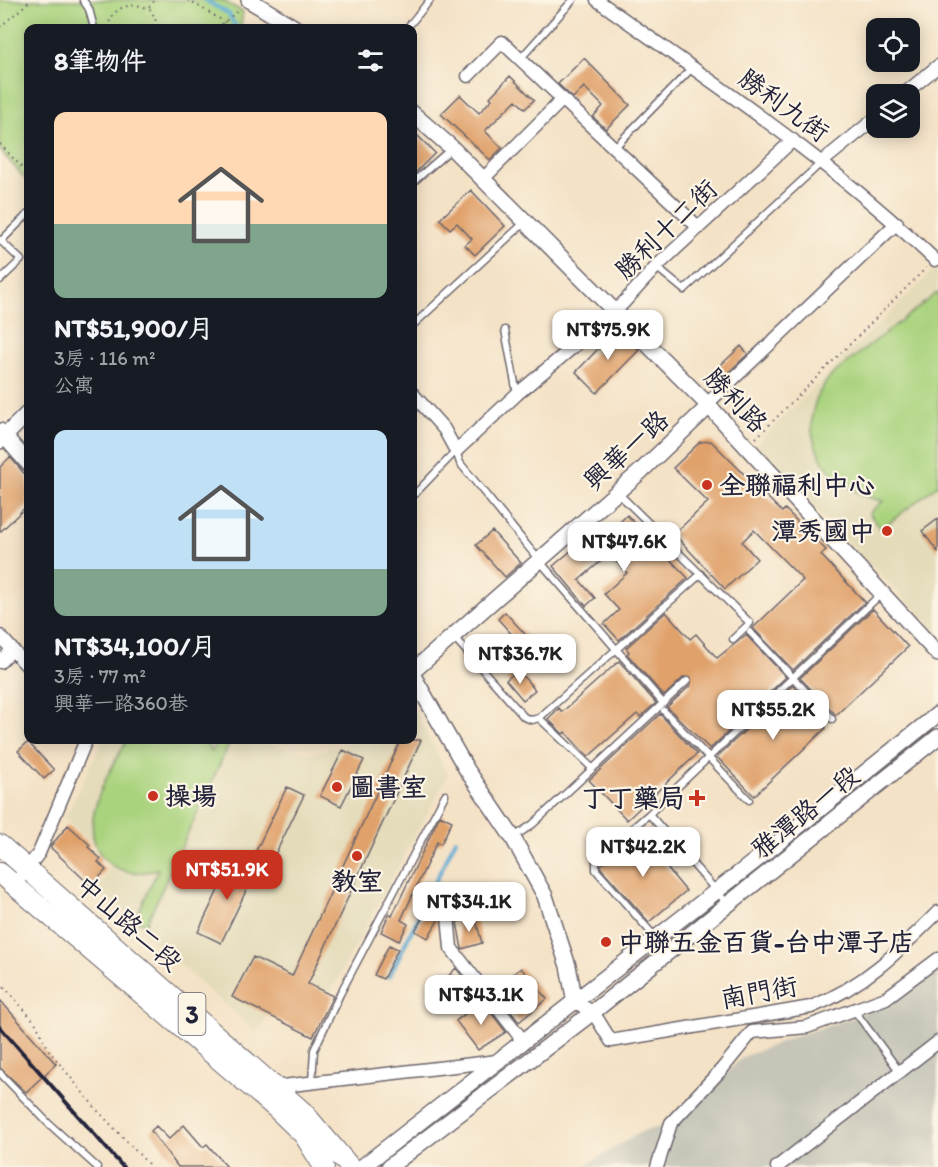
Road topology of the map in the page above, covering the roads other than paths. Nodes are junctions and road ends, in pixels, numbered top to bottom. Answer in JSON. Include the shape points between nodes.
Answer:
{"nodes":[{"id":1,"x":83,"y":0,"type":"edge"},
{"id":2,"x":249,"y":0,"type":"edge"},
{"id":3,"x":430,"y":0,"type":"edge"},
{"id":4,"x":573,"y":0,"type":"edge"},
{"id":5,"x":597,"y":0,"type":"edge"},
{"id":6,"x":93,"y":24,"type":"edge"},
{"id":7,"x":290,"y":24,"type":"edge"},
{"id":8,"x":410,"y":24,"type":"edge"},
{"id":9,"x":521,"y":58,"type":"junction"},
{"id":10,"x":938,"y":66,"type":"edge"},
{"id":11,"x":692,"y":68,"type":"junction"},
{"id":12,"x":468,"y":76,"type":"dead end"},
{"id":13,"x":916,"y":84,"type":"edge"},
{"id":14,"x":563,"y":99,"type":"junction"},
{"id":15,"x":417,"y":117,"type":"edge"},
{"id":16,"x":866,"y":126,"type":"edge"},
{"id":17,"x":793,"y":140,"type":"junction"},
{"id":18,"x":452,"y":148,"type":"junction"},
{"id":19,"x":614,"y":149,"type":"junction"},
{"id":20,"x":823,"y":161,"type":"junction"},
{"id":21,"x":417,"y":179,"type":"edge"},
{"id":22,"x":482,"y":180,"type":"junction"},
{"id":23,"x":24,"y":218,"type":"edge"},
{"id":24,"x":524,"y":223,"type":"junction"},
{"id":25,"x":897,"y":224,"type":"junction"},
{"id":26,"x":698,"y":227,"type":"junction"},
{"id":27,"x":0,"y":241,"type":"edge"},
{"id":28,"x":936,"y":258,"type":"edge"},
{"id":29,"x":656,"y":267,"type":"junction"},
{"id":30,"x":0,"y":280,"type":"edge"},
{"id":31,"x":615,"y":312,"type":"junction"},
{"id":32,"x":417,"y":321,"type":"edge"},
{"id":33,"x":506,"y":330,"type":"dead end"},
{"id":34,"x":517,"y":394,"type":"junction"},
{"id":35,"x":417,"y":399,"type":"edge"},
{"id":36,"x":709,"y":406,"type":"junction"},
{"id":37,"x":24,"y":417,"type":"edge"},
{"id":38,"x":2,"y":436,"type":"edge"},
{"id":39,"x":456,"y":451,"type":"junction"},
{"id":40,"x":24,"y":459,"type":"edge"},
{"id":41,"x":617,"y":491,"type":"junction"},
{"id":42,"x":417,"y":492,"type":"edge"},
{"id":43,"x":539,"y":560,"type":"junction"},
{"id":44,"x":701,"y":573,"type":"junction"},
{"id":45,"x":881,"y":594,"type":"junction"},
{"id":46,"x":750,"y":632,"type":"dead end"},
{"id":47,"x":0,"y":636,"type":"edge"},
{"id":48,"x":453,"y":636,"type":"junction"},
{"id":49,"x":732,"y":639,"type":"dead end"},
{"id":50,"x":12,"y":650,"type":"junction"},
{"id":51,"x":616,"y":651,"type":"junction"},
{"id":52,"x":938,"y":654,"type":"edge"},
{"id":53,"x":0,"y":663,"type":"edge"},
{"id":54,"x":24,"y":663,"type":"edge"},
{"id":55,"x":417,"y":668,"type":"edge"},
{"id":56,"x":794,"y":679,"type":"junction"},
{"id":57,"x":687,"y":681,"type":"dead end"},
{"id":58,"x":417,"y":682,"type":"edge"},
{"id":59,"x":663,"y":703,"type":"junction"},
{"id":60,"x":664,"y":711,"type":"dead end"},
{"id":61,"x":938,"y":714,"type":"edge"},
{"id":62,"x":539,"y":718,"type":"junction"},
{"id":63,"x":831,"y":719,"type":"dead end"},
{"id":64,"x":938,"y":737,"type":"edge"},
{"id":65,"x":84,"y":744,"type":"edge"},
{"id":66,"x":709,"y":757,"type":"junction"},
{"id":67,"x":592,"y":768,"type":"junction"},
{"id":68,"x":445,"y":795,"type":"dead end"},
{"id":69,"x":749,"y":800,"type":"dead end"},
{"id":70,"x":650,"y":814,"type":"junction"},
{"id":71,"x":513,"y":838,"type":"junction"},
{"id":72,"x":0,"y":845,"type":"edge"},
{"id":73,"x":25,"y":868,"type":"junction"},
{"id":74,"x":7,"y":879,"type":"edge"},
{"id":75,"x":717,"y":891,"type":"junction"},
{"id":76,"x":728,"y":904,"type":"junction"},
{"id":77,"x":938,"y":912,"type":"edge"},
{"id":78,"x":448,"y":916,"type":"dead end"},
{"id":79,"x":656,"y":939,"type":"junction"},
{"id":80,"x":936,"y":964,"type":"edge"},
{"id":81,"x":575,"y":1002,"type":"junction"},
{"id":82,"x":854,"y":1010,"type":"junction"},
{"id":83,"x":593,"y":1012,"type":"junction"},
{"id":84,"x":524,"y":1042,"type":"junction"},
{"id":85,"x":938,"y":1042,"type":"edge"},
{"id":86,"x":499,"y":1061,"type":"junction"},
{"id":87,"x":0,"y":1073,"type":"edge"},
{"id":88,"x":900,"y":1073,"type":"junction"},
{"id":89,"x":312,"y":1083,"type":"junction"},
{"id":90,"x":274,"y":1087,"type":"junction"},
{"id":91,"x":785,"y":1165,"type":"edge"},
{"id":92,"x":97,"y":1167,"type":"edge"},
{"id":93,"x":324,"y":1167,"type":"edge"},
{"id":94,"x":351,"y":1167,"type":"edge"},
{"id":95,"x":362,"y":1167,"type":"edge"},
{"id":96,"x":389,"y":1167,"type":"edge"},
{"id":97,"x":657,"y":1167,"type":"edge"}],
"edges":[{"from":1,"to":6,"type":"lane"},
{"from":2,"to":7,"type":"street"},
{"from":3,"to":8,"type":"lane"},
{"from":4,"to":9,"type":"lane"},
{"from":5,"to":11,"type":"street","name":"勝利九街"},
{"from":9,"to":12,"type":"street","via":[[502,42]]},
{"from":9,"to":14,"type":"street"},
{"from":10,"to":13,"type":"street"},
{"from":11,"to":17,"type":"street","name":"勝利九街"},
{"from":11,"to":19,"type":"lane"},
{"from":14,"to":19,"type":"street"},
{"from":14,"to":22,"type":"street"},
{"from":15,"to":18,"type":"street","name":"勝利路"},
{"from":16,"to":20,"type":"street"},
{"from":17,"to":20,"type":"street","name":"勝利九街"},
{"from":17,"to":26,"type":"street","name":"勝利十二街"},
{"from":18,"to":21,"type":"lane"},
{"from":18,"to":22,"type":"street","name":"勝利路"},
{"from":19,"to":26,"type":"street"},
{"from":20,"to":25,"type":"street","name":"勝利九街"},
{"from":20,"to":29,"type":"lane","via":[[684,290]]},
{"from":22,"to":24,"type":"street","name":"勝利路"},
{"from":23,"to":27,"type":"lane"},
{"from":24,"to":31,"type":"street","name":"勝利路"},
{"from":24,"to":32,"type":"lane"},
{"from":25,"to":28,"type":"street","name":"勝利九街"},
{"from":25,"to":36,"type":"street"},
{"from":26,"to":29,"type":"street","name":"勝利十二街"},
{"from":27,"to":30,"type":"lane","via":[[21,260]]},
{"from":29,"to":31,"type":"street","name":"勝利十二街"},
{"from":31,"to":34,"type":"street","name":"勝利十二街"},
{"from":31,"to":36,"type":"street","name":"勝利路"},
{"from":33,"to":34,"type":"lane"},
{"from":34,"to":39,"type":"street","name":"勝利十二街"},
{"from":35,"to":39,"type":"street","via":[[444,429]]},
{"from":36,"to":41,"type":"street","name":"興華一路"},
{"from":36,"to":45,"type":"street","name":"勝利路"},
{"from":37,"to":38,"type":"street"},
{"from":38,"to":40,"type":"street"},
{"from":39,"to":42,"type":"lane","name":"勝利十二街"},
{"from":39,"to":43,"type":"lane","via":[[460,463]]},
{"from":41,"to":43,"type":"street","name":"興華一路"},
{"from":41,"to":44,"type":"lane"},
{"from":43,"to":48,"type":"street","name":"興華一路"},
{"from":43,"to":51,"type":"lane"},
{"from":44,"to":49,"type":"lane","via":[[750,623]]},
{"from":44,"to":51,"type":"lane"},
{"from":45,"to":52,"type":"street","name":"勝利路"},
{"from":45,"to":56,"type":"lane"},
{"from":46,"to":56,"type":"lane"},
{"from":47,"to":50,"type":"street"},
{"from":48,"to":55,"type":"street","name":"興華一路"},
{"from":48,"to":62,"type":"lane","via":[[524,717]]},
{"from":50,"to":53,"type":"street"},
{"from":50,"to":54,"type":"street"},
{"from":51,"to":59,"type":"lane"},
{"from":51,"to":62,"type":"lane"},
{"from":56,"to":63,"type":"lane"},
{"from":56,"to":66,"type":"lane"},
{"from":57,"to":59,"type":"lane"},
{"from":58,"to":71,"type":"street","via":[[467,770]]},
{"from":59,"to":67,"type":"lane"},
{"from":60,"to":66,"type":"lane"},
{"from":61,"to":75,"type":"street","name":"雅潭路一段"},
{"from":62,"to":67,"type":"lane"},
{"from":64,"to":76,"type":"street","name":"雅潭路一段"},
{"from":65,"to":73,"type":"street","via":[[39,853]]},
{"from":66,"to":69,"type":"lane"},
{"from":66,"to":70,"type":"lane"},
{"from":67,"to":71,"type":"lane"},
{"from":68,"to":89,"type":"lane","via":[[314,1050]]},
{"from":70,"to":75,"type":"lane"},
{"from":70,"to":79,"type":"lane","via":[[596,860],[596,870]]},
{"from":71,"to":81,"type":"street","via":[[545,896],[568,966]]},
{"from":72,"to":73,"type":"main road","name":"中山路二段","number":"3"},
{"from":73,"to":74,"type":"street"},
{"from":73,"to":90,"type":"main road","name":"中山路二段","number":"3"},
{"from":74,"to":93,"type":"main road","name":"中山路二段","number":"3","via":[[277,1109],[304,1135]]},
{"from":75,"to":76,"type":"lane"},
{"from":75,"to":79,"type":"street","name":"雅潭路一段"},
{"from":76,"to":83,"type":"street","name":"雅潭路一段"},
{"from":77,"to":83,"type":"street","name":"南門街","via":[[887,963],[838,996],[811,1007],[611,1041]]},
{"from":78,"to":84,"type":"street","via":[[451,948]]},
{"from":79,"to":81,"type":"street","name":"雅潭路一段"},
{"from":80,"to":82,"type":"street","via":[[886,998]]},
{"from":81,"to":83,"type":"street","name":"南門街"},
{"from":81,"to":84,"type":"street","name":"雅潭路一段"},
{"from":82,"to":88,"type":"lane"},
{"from":82,"to":97,"type":"street","via":[[807,1027],[752,1032],[670,1123]]},
{"from":83,"to":96,"type":"street","name":"雅潭路一段"},
{"from":84,"to":86,"type":"street","name":"雅潭路一段"},
{"from":85,"to":88,"type":"street"},
{"from":86,"to":89,"type":"street"},
{"from":86,"to":95,"type":"street","name":"雅潭路一段"},
{"from":87,"to":92,"type":"lane"},
{"from":88,"to":91,"type":"street"},
{"from":89,"to":90,"type":"street"},
{"from":90,"to":94,"type":"main road","name":"中山路二段","number":"3","via":[[319,1129]]}]}
